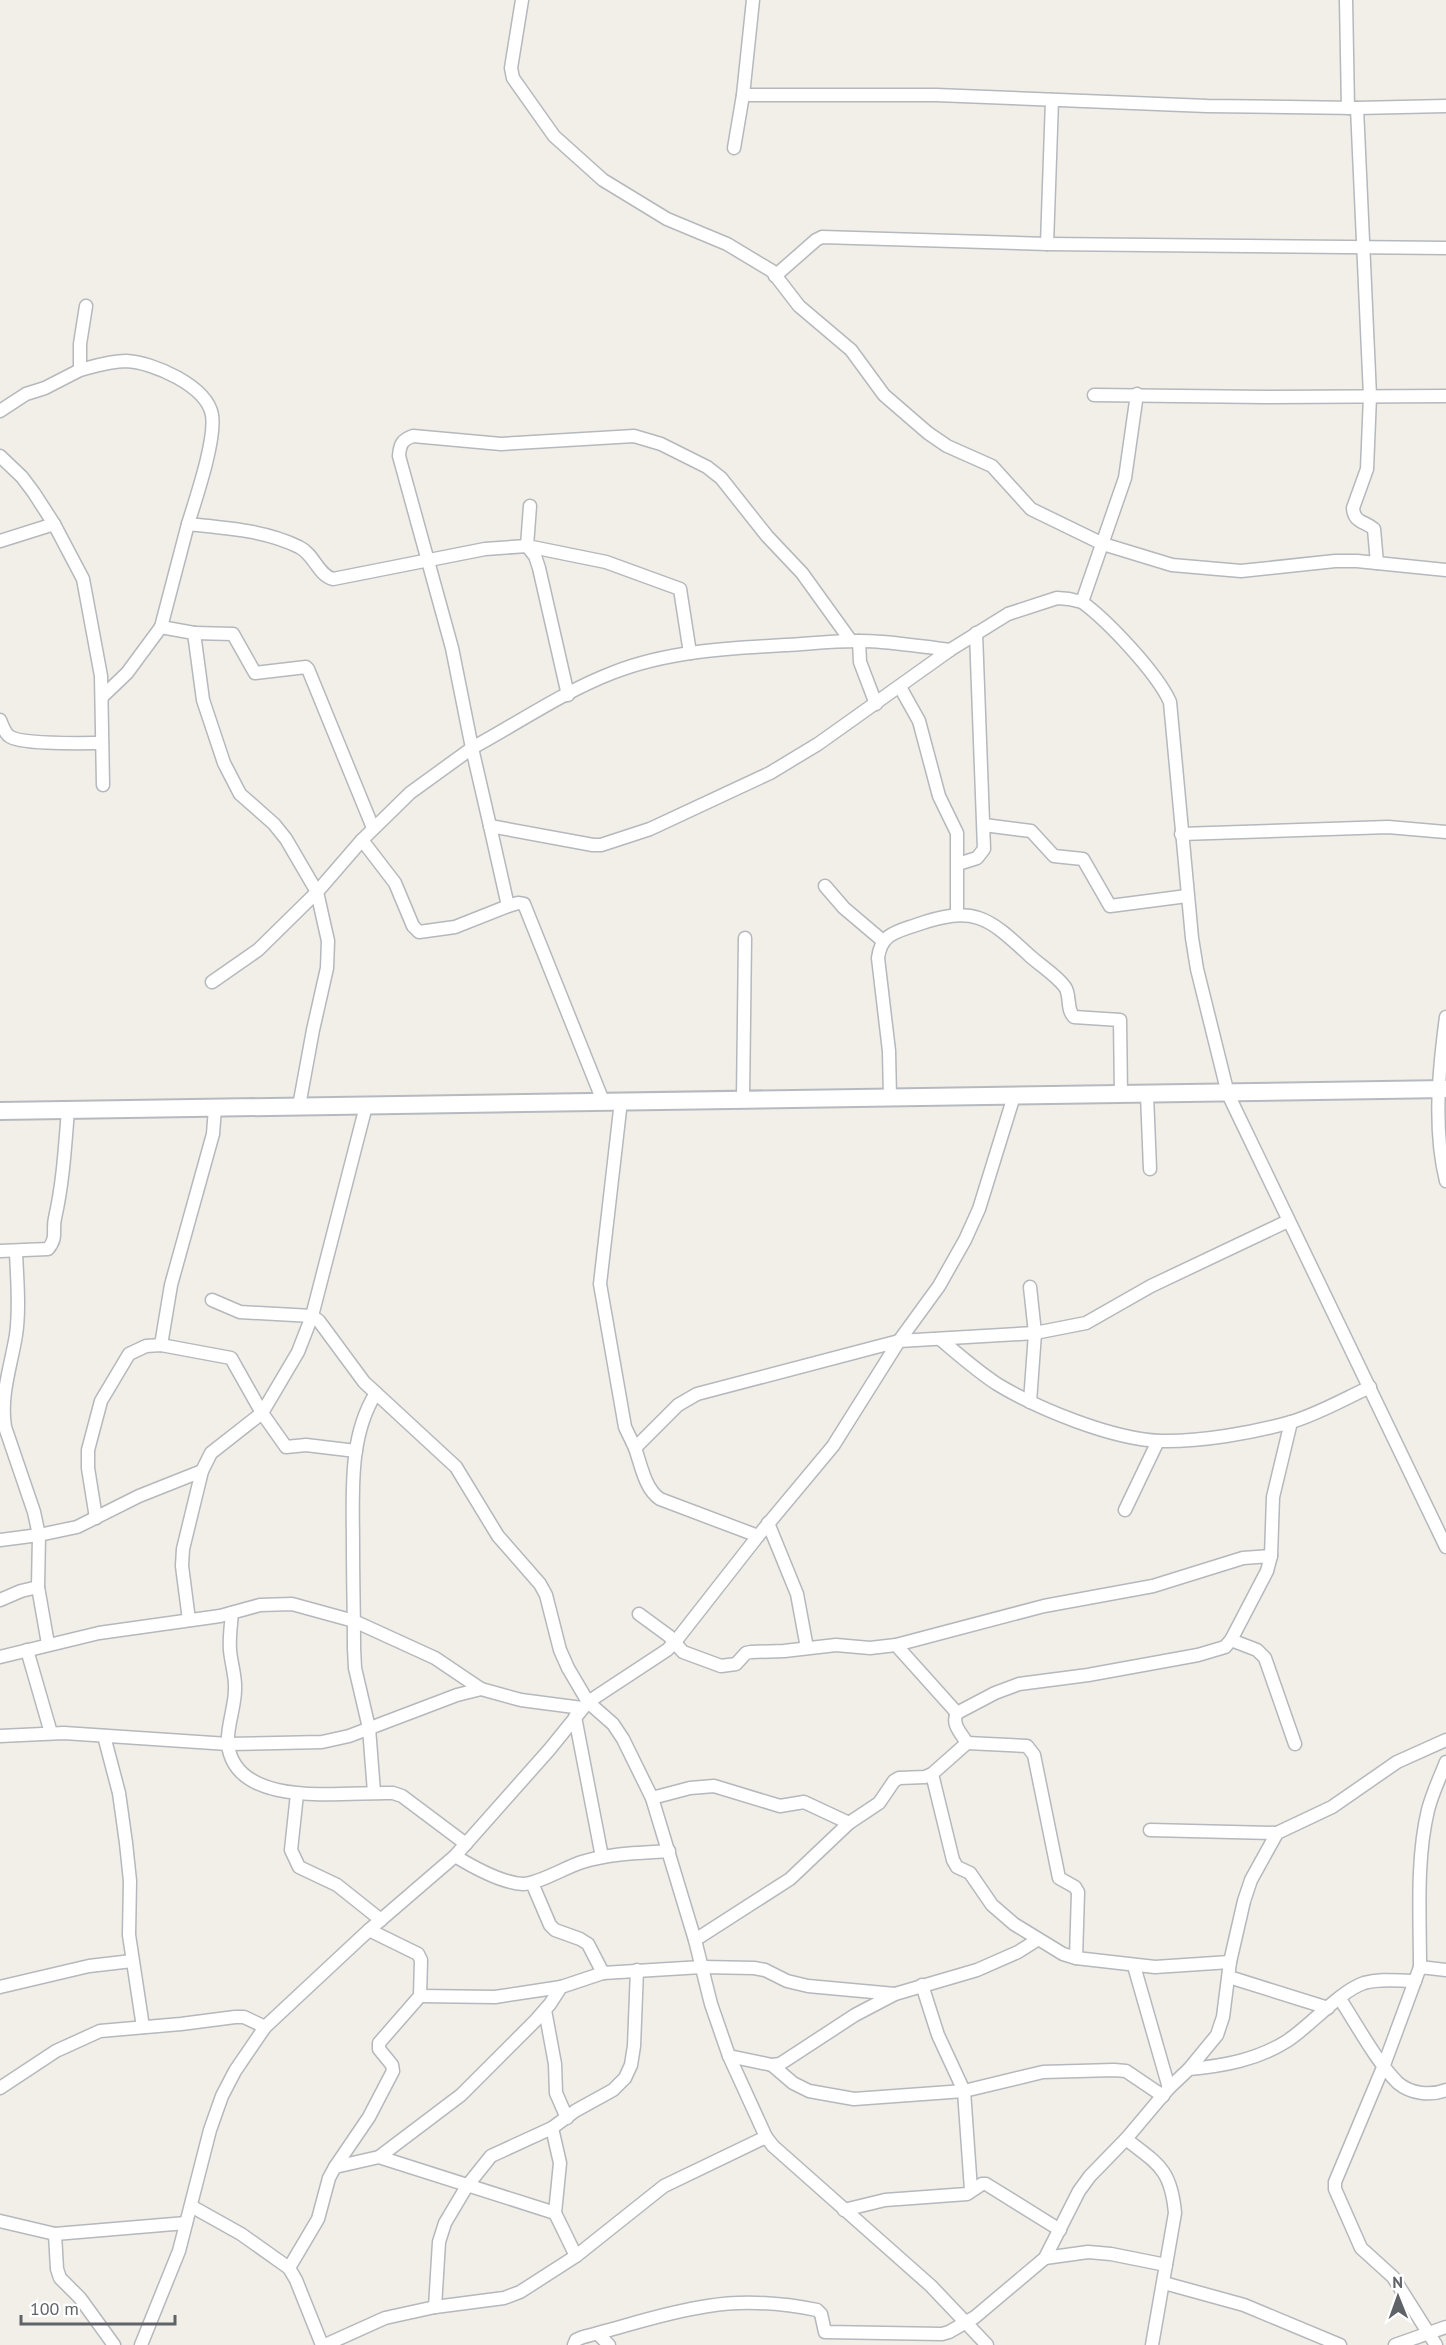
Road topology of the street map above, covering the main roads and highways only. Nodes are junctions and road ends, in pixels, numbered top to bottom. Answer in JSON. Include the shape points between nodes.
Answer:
{"nodes":[{"id":1,"x":1442,"y":1089,"type":"edge"},
{"id":2,"x":0,"y":1111,"type":"edge"}],
"edges":[{"from":1,"to":2,"type":"main road"}]}
